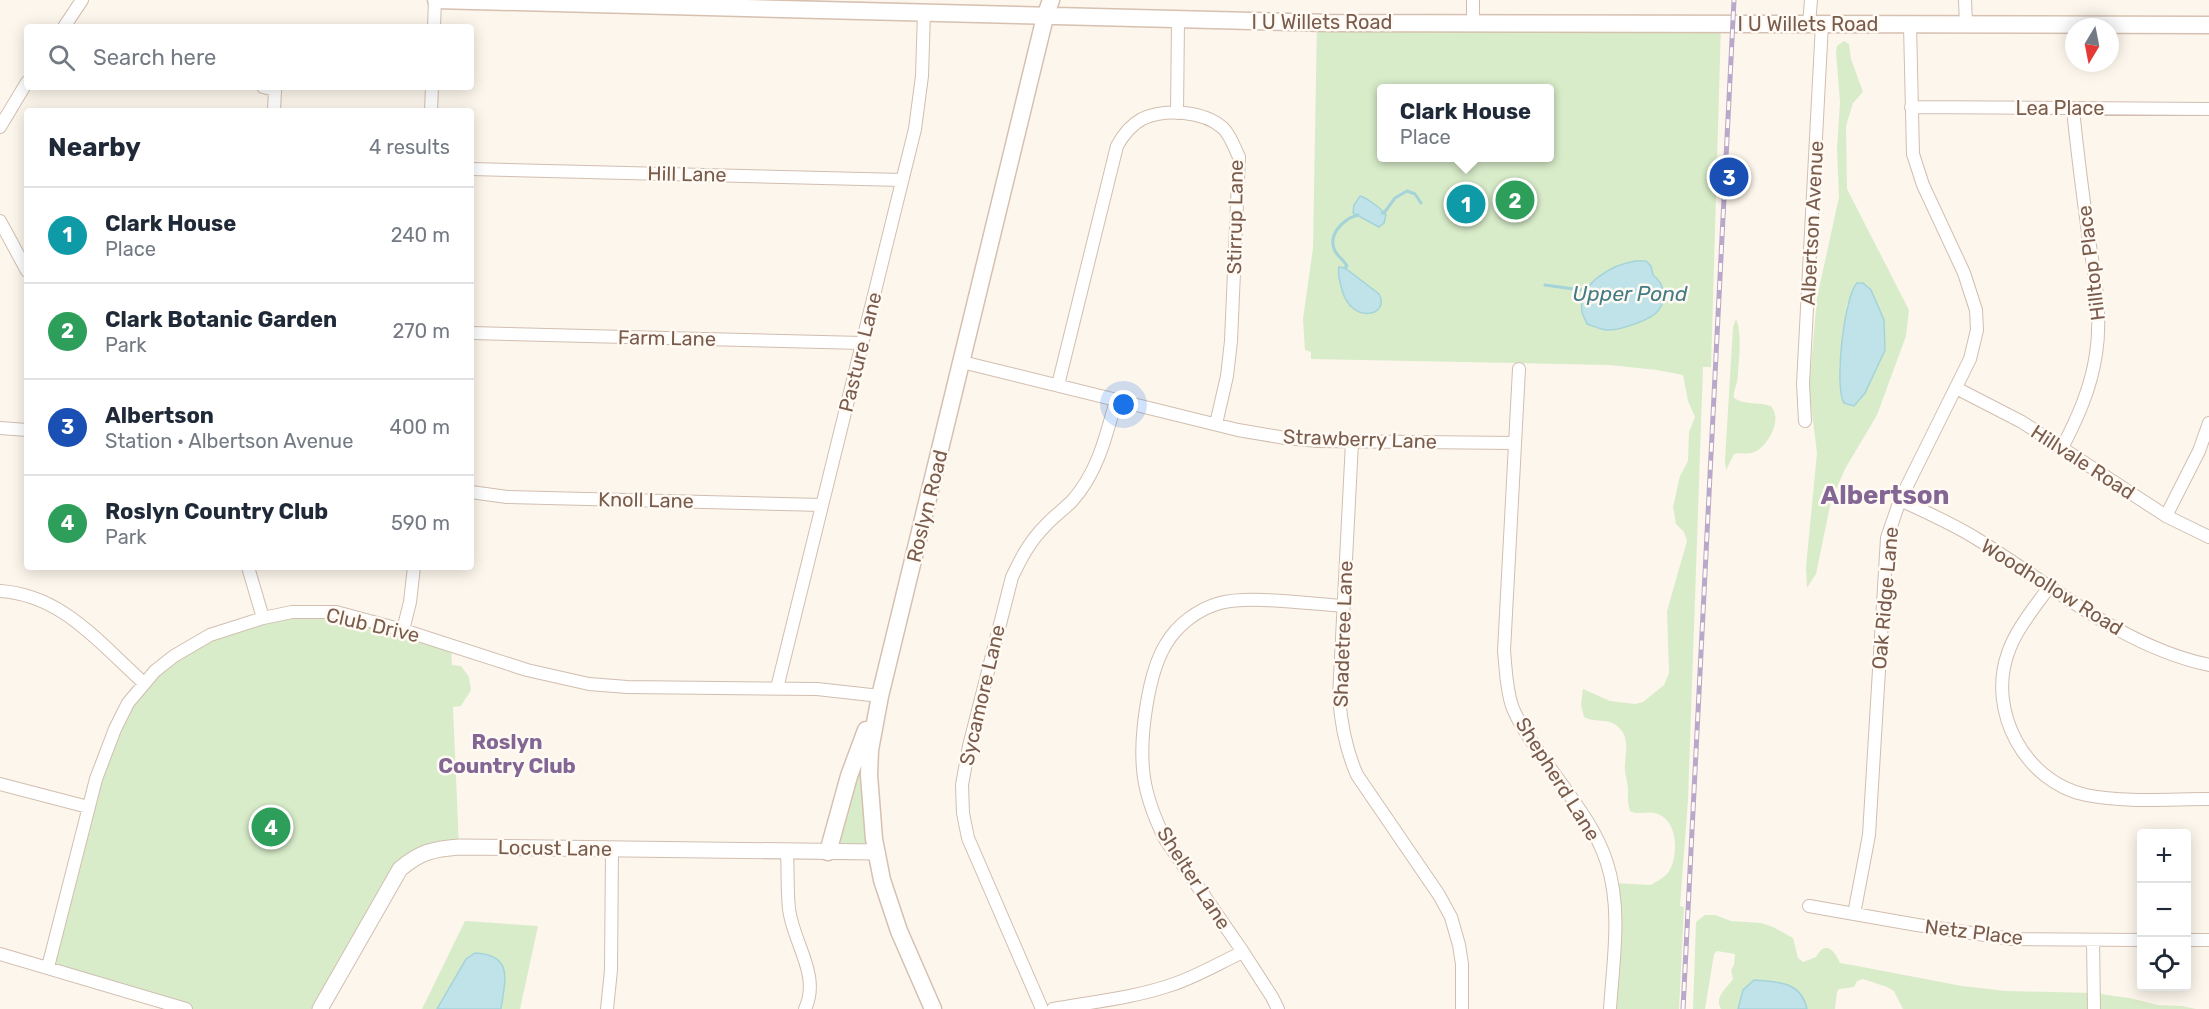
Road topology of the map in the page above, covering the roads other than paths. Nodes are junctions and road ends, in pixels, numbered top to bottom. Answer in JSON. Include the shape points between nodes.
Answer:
{"nodes":[{"id":1,"x":82,"y":0,"type":"edge"},
{"id":2,"x":435,"y":0,"type":"edge"},
{"id":3,"x":1051,"y":0,"type":"edge"},
{"id":4,"x":1473,"y":0,"type":"edge"},
{"id":5,"x":1810,"y":0,"type":"edge"},
{"id":6,"x":1965,"y":0,"type":"edge"},
{"id":7,"x":694,"y":3,"type":"edge"},
{"id":8,"x":924,"y":12,"type":"junction"},
{"id":9,"x":1045,"y":17,"type":"junction"},
{"id":10,"x":1178,"y":21,"type":"junction"},
{"id":11,"x":1473,"y":23,"type":"junction"},
{"id":12,"x":66,"y":24,"type":"edge"},
{"id":13,"x":434,"y":24,"type":"edge"},
{"id":14,"x":1816,"y":24,"type":"junction"},
{"id":15,"x":1910,"y":25,"type":"junction"},
{"id":16,"x":1966,"y":25,"type":"junction"},
{"id":17,"x":2209,"y":25,"type":"edge"},
{"id":18,"x":24,"y":87,"type":"edge"},
{"id":19,"x":269,"y":90,"type":"edge"},
{"id":20,"x":432,"y":90,"type":"edge"},
{"id":21,"x":1911,"y":107,"type":"junction"},
{"id":22,"x":273,"y":108,"type":"edge"},
{"id":23,"x":431,"y":108,"type":"edge"},
{"id":24,"x":2073,"y":108,"type":"junction"},
{"id":25,"x":2209,"y":109,"type":"edge"},
{"id":26,"x":1177,"y":113,"type":"junction"},
{"id":27,"x":0,"y":127,"type":"edge"},
{"id":28,"x":474,"y":169,"type":"edge"},
{"id":29,"x":902,"y":180,"type":"junction"},
{"id":30,"x":0,"y":220,"type":"edge"},
{"id":31,"x":24,"y":265,"type":"edge"},
{"id":32,"x":474,"y":333,"type":"edge"},
{"id":33,"x":862,"y":343,"type":"junction"},
{"id":34,"x":962,"y":362,"type":"junction"},
{"id":35,"x":1519,"y":369,"type":"dead end"},
{"id":36,"x":1058,"y":385,"type":"junction"},
{"id":37,"x":1956,"y":388,"type":"junction"},
{"id":38,"x":1116,"y":400,"type":"junction"},
{"id":39,"x":1805,"y":421,"type":"dead end"},
{"id":40,"x":2209,"y":423,"type":"edge"},
{"id":41,"x":1215,"y":424,"type":"junction"},
{"id":42,"x":0,"y":428,"type":"edge"},
{"id":43,"x":24,"y":430,"type":"edge"},
{"id":44,"x":1352,"y":442,"type":"junction"},
{"id":45,"x":1515,"y":443,"type":"junction"},
{"id":46,"x":2062,"y":448,"type":"junction"},
{"id":47,"x":474,"y":492,"type":"edge"},
{"id":48,"x":1900,"y":500,"type":"junction"},
{"id":49,"x":822,"y":505,"type":"junction"},
{"id":50,"x":2166,"y":516,"type":"junction"},
{"id":51,"x":2209,"y":537,"type":"edge"},
{"id":52,"x":249,"y":570,"type":"edge"},
{"id":53,"x":414,"y":570,"type":"edge"},
{"id":54,"x":2049,"y":587,"type":"junction"},
{"id":55,"x":0,"y":591,"type":"edge"},
{"id":56,"x":1344,"y":606,"type":"junction"},
{"id":57,"x":263,"y":618,"type":"junction"},
{"id":58,"x":403,"y":630,"type":"junction"},
{"id":59,"x":2209,"y":665,"type":"edge"},
{"id":60,"x":144,"y":683,"type":"junction"},
{"id":61,"x":777,"y":688,"type":"junction"},
{"id":62,"x":880,"y":696,"type":"junction"},
{"id":63,"x":0,"y":784,"type":"edge"},
{"id":64,"x":2209,"y":799,"type":"edge"},
{"id":65,"x":88,"y":807,"type":"junction"},
{"id":66,"x":612,"y":849,"type":"junction"},
{"id":67,"x":787,"y":852,"type":"junction"},
{"id":68,"x":828,"y":852,"type":"junction"},
{"id":69,"x":877,"y":852,"type":"junction"},
{"id":70,"x":1809,"y":906,"type":"dead end"},
{"id":71,"x":1854,"y":914,"type":"junction"},
{"id":72,"x":2093,"y":939,"type":"junction"},
{"id":73,"x":2137,"y":940,"type":"edge"},
{"id":74,"x":2191,"y":940,"type":"edge"},
{"id":75,"x":2209,"y":940,"type":"edge"},
{"id":76,"x":1243,"y":952,"type":"junction"},
{"id":77,"x":0,"y":954,"type":"edge"},
{"id":78,"x":48,"y":967,"type":"junction"},
{"id":79,"x":146,"y":1003,"type":"edge"},
{"id":80,"x":186,"y":1009,"type":"edge"},
{"id":81,"x":320,"y":1009,"type":"edge"},
{"id":82,"x":607,"y":1009,"type":"edge"},
{"id":83,"x":805,"y":1009,"type":"edge"},
{"id":84,"x":933,"y":1009,"type":"edge"},
{"id":85,"x":1042,"y":1009,"type":"edge"},
{"id":86,"x":1053,"y":1009,"type":"edge"},
{"id":87,"x":1278,"y":1009,"type":"edge"},
{"id":88,"x":1462,"y":1009,"type":"edge"},
{"id":89,"x":1610,"y":1009,"type":"edge"},
{"id":90,"x":2094,"y":1009,"type":"edge"}],
"edges":[{"from":1,"to":12,"type":"street"},
{"from":2,"to":7,"type":"main road","name":"I U Willets Road"},
{"from":2,"to":13,"type":"street"},
{"from":3,"to":9,"type":"main road","name":"Roslyn Road"},
{"from":4,"to":11,"type":"street"},
{"from":5,"to":14,"type":"street","name":"Albertson Avenue"},
{"from":6,"to":16,"type":"street"},
{"from":7,"to":8,"type":"main road","name":"I U Willets Road"},
{"from":8,"to":9,"type":"main road","name":"I U Willets Road"},
{"from":8,"to":29,"type":"street","name":"Pasture Lane","via":[[920,99]]},
{"from":9,"to":10,"type":"main road","name":"I U Willets Road"},
{"from":9,"to":34,"type":"main road","name":"Roslyn Road"},
{"from":10,"to":11,"type":"main road","name":"I U Willets Road"},
{"from":10,"to":26,"type":"street"},
{"from":11,"to":14,"type":"main road","name":"I U Willets Road"},
{"from":14,"to":15,"type":"main road","name":"I U Willets Road"},
{"from":14,"to":39,"type":"street","name":"Albertson Avenue","via":[[1803,384]]},
{"from":15,"to":16,"type":"main road","name":"I U Willets Road"},
{"from":15,"to":21,"type":"street","name":"Oak Ridge Lane"},
{"from":16,"to":17,"type":"main road","name":"I U Willets Road"},
{"from":18,"to":27,"type":"street"},
{"from":19,"to":22,"type":"street"},
{"from":20,"to":23,"type":"street"},
{"from":21,"to":24,"type":"street","name":"Lea Place"},
{"from":21,"to":37,"type":"street","name":"Oak Ridge Lane","via":[[1916,167],[1965,273],[1976,310],[1974,345]]},
{"from":24,"to":25,"type":"street","name":"Lea Place"},
{"from":24,"to":46,"type":"street","name":"Hilltop Place","via":[[2097,294],[2098,330],[2087,394]]},
{"from":26,"to":36,"type":"street","name":"Stirrup Lane","via":[[1141,120],[1117,146]]},
{"from":26,"to":41,"type":"street","name":"Stirrup Lane","via":[[1216,123],[1231,138],[1239,157],[1231,340]]},
{"from":28,"to":29,"type":"street","name":"Hill Lane"},
{"from":29,"to":33,"type":"street","name":"Pasture Lane"},
{"from":30,"to":31,"type":"street"},
{"from":32,"to":33,"type":"street","name":"Farm Lane"},
{"from":33,"to":49,"type":"street","name":"Pasture Lane"},
{"from":34,"to":36,"type":"street","name":"Strawberry Lane"},
{"from":34,"to":62,"type":"main road","name":"Roslyn Road"},
{"from":35,"to":45,"type":"street","name":"Shepherd Lane"},
{"from":36,"to":38,"type":"street","name":"Strawberry Lane"},
{"from":37,"to":46,"type":"street","name":"Hillvale Road"},
{"from":37,"to":48,"type":"street","name":"Oak Ridge Lane"},
{"from":38,"to":41,"type":"street","name":"Strawberry Lane"},
{"from":38,"to":85,"type":"street","name":"Sycamore Lane","via":[[1094,469],[1072,500],[1034,538],[1012,576],[962,785],[968,838]]},
{"from":40,"to":50,"type":"street"},
{"from":41,"to":44,"type":"street","name":"Strawberry Lane","via":[[1285,438]]},
{"from":42,"to":43,"type":"street"},
{"from":44,"to":45,"type":"street","name":"Strawberry Lane"},
{"from":44,"to":56,"type":"street","name":"Shadetree Lane"},
{"from":45,"to":89,"type":"street","name":"Shepherd Lane","via":[[1504,651],[1508,688],[1521,725],[1576,805],[1607,863],[1615,915]]},
{"from":46,"to":50,"type":"street","name":"Hillvale Road"},
{"from":47,"to":49,"type":"street","name":"Knoll Lane","via":[[507,497]]},
{"from":48,"to":54,"type":"street","name":"Woodhollow Road","via":[[1976,539]]},
{"from":48,"to":71,"type":"street","name":"Oak Ridge Lane","via":[[1886,549],[1869,835]]},
{"from":49,"to":61,"type":"street","name":"Pasture Lane"},
{"from":50,"to":51,"type":"street","name":"Hillvale Road"},
{"from":52,"to":57,"type":"street"},
{"from":53,"to":58,"type":"street"},
{"from":54,"to":59,"type":"street","name":"Woodhollow Road","via":[[2122,633]]},
{"from":54,"to":64,"type":"street","via":[[2010,646],[2003,673],[2005,713],[2010,730],[2027,757],[2046,776],[2086,795]]},
{"from":55,"to":60,"type":"street","via":[[33,597],[66,612]]},
{"from":56,"to":76,"type":"street","name":"Shelter Lane","via":[[1245,600],[1221,603],[1180,626],[1158,660],[1142,732],[1147,793],[1165,838]]},
{"from":56,"to":88,"type":"street","name":"Shadetree Lane","via":[[1339,697],[1350,758],[1371,797],[1451,917],[1462,964]]},
{"from":57,"to":58,"type":"street","name":"Club Drive","via":[[292,612],[336,612]]},
{"from":57,"to":60,"type":"street","name":"Club Drive","via":[[210,635],[174,656]]},
{"from":58,"to":61,"type":"street","name":"Club Drive","via":[[527,670],[589,684]]},
{"from":60,"to":65,"type":"street","name":"Club Drive","via":[[115,729]]},
{"from":61,"to":62,"type":"street","name":"Club Drive"},
{"from":62,"to":68,"type":"main road","via":[[849,776]]},
{"from":62,"to":69,"type":"main road","name":"Roslyn Road","via":[[869,775]]},
{"from":63,"to":65,"type":"street"},
{"from":65,"to":78,"type":"street","name":"Club Drive"},
{"from":66,"to":67,"type":"street","name":"Locust Lane"},
{"from":66,"to":81,"type":"street","name":"Locust Lane","via":[[459,847],[434,849],[414,857],[400,869],[383,896]]},
{"from":66,"to":82,"type":"street"},
{"from":67,"to":68,"type":"street","name":"Locust Lane"},
{"from":67,"to":83,"type":"street","via":[[789,910],[808,970],[810,988]]},
{"from":68,"to":69,"type":"street","name":"Locust Lane"},
{"from":69,"to":84,"type":"main road","name":"Roslyn Road","via":[[899,931]]},
{"from":70,"to":71,"type":"street","name":"Netz Place"},
{"from":71,"to":72,"type":"street","name":"Netz Place","via":[[2012,939]]},
{"from":72,"to":73,"type":"street","name":"Netz Place"},
{"from":72,"to":90,"type":"street"},
{"from":74,"to":75,"type":"street"},
{"from":76,"to":86,"type":"street","via":[[1172,985]]},
{"from":76,"to":87,"type":"street","name":"Shelter Lane"},
{"from":77,"to":78,"type":"street"},
{"from":78,"to":79,"type":"street"},
{"from":79,"to":80,"type":"street"}]}
